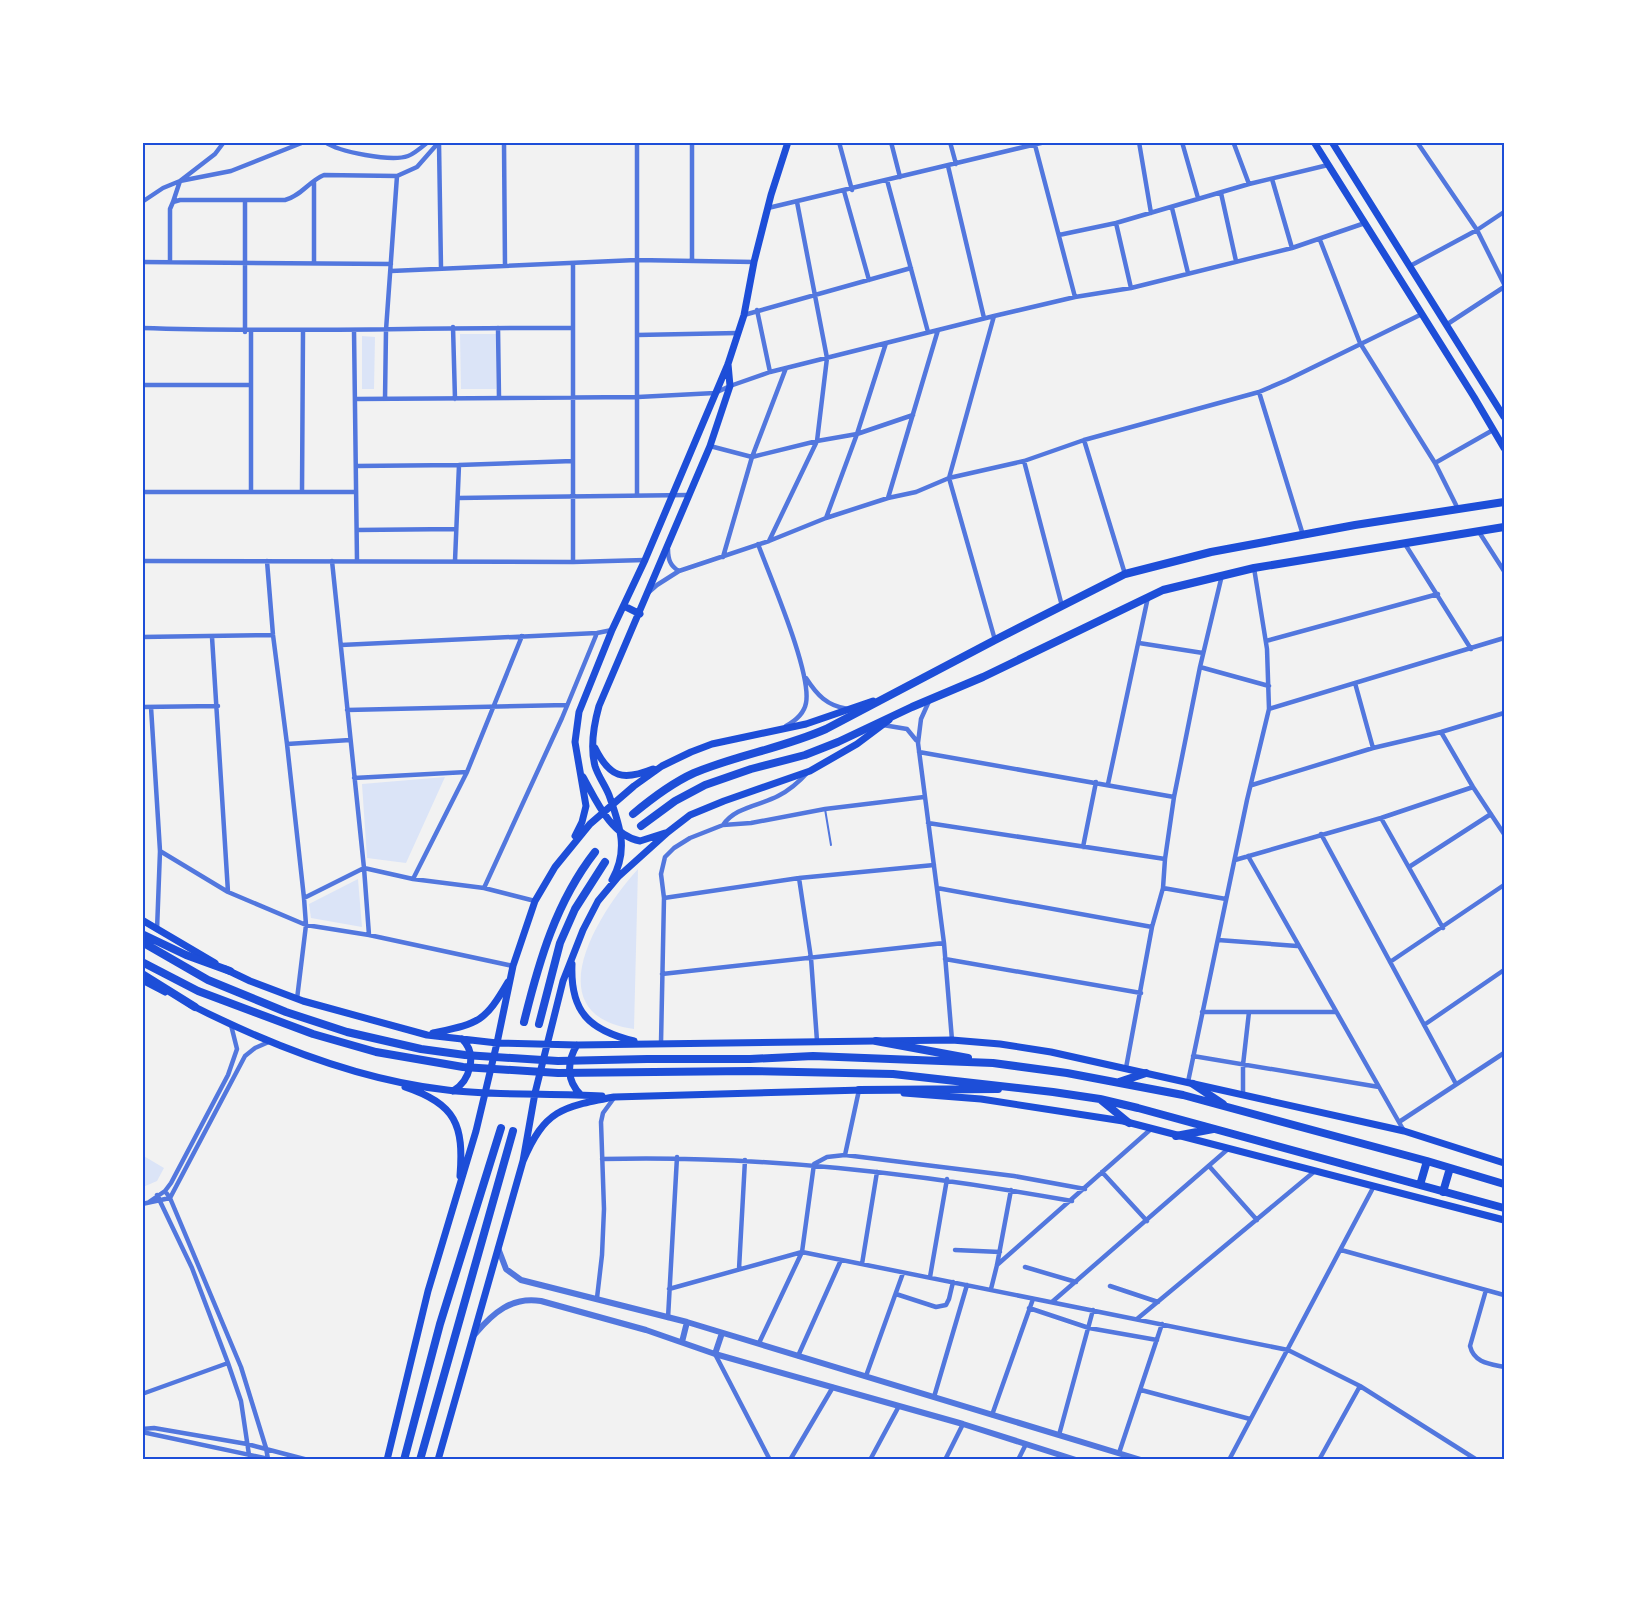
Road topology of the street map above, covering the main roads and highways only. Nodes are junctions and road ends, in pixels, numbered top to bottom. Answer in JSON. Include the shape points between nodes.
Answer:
{"nodes":[{"id":1,"x":1314,"y":142,"type":"edge"},
{"id":2,"x":1334,"y":143,"type":"edge"},
{"id":3,"x":786,"y":144,"type":"edge"},
{"id":4,"x":728,"y":364,"type":"junction"},
{"id":5,"x":1487,"y":389,"type":"junction"},
{"id":6,"x":1474,"y":397,"type":"junction"},
{"id":7,"x":1504,"y":417,"type":"edge"},
{"id":8,"x":1504,"y":448,"type":"edge"},
{"id":9,"x":1504,"y":502,"type":"edge"},
{"id":10,"x":1504,"y":527,"type":"edge"},
{"id":11,"x":624,"y":606,"type":"junction"},
{"id":12,"x":640,"y":614,"type":"junction"},
{"id":13,"x":892,"y":695,"type":"junction"},
{"id":14,"x":880,"y":724,"type":"junction"},
{"id":15,"x":594,"y":746,"type":"junction"},
{"id":16,"x":662,"y":766,"type":"junction"},
{"id":17,"x":581,"y":772,"type":"junction"},
{"id":18,"x":611,"y":805,"type":"junction"},
{"id":19,"x":602,"y":813,"type":"junction"},
{"id":20,"x":633,"y":814,"type":"dead end"},
{"id":21,"x":641,"y":826,"type":"dead end"},
{"id":22,"x":620,"y":830,"type":"junction"},
{"id":23,"x":668,"y":832,"type":"junction"},
{"id":24,"x":595,"y":852,"type":"dead end"},
{"id":25,"x":565,"y":854,"type":"junction"},
{"id":26,"x":605,"y":862,"type":"dead end"},
{"id":27,"x":606,"y":890,"type":"junction"},
{"id":28,"x":142,"y":920,"type":"edge"},
{"id":29,"x":142,"y":934,"type":"edge"},
{"id":30,"x":142,"y":942,"type":"edge"},
{"id":31,"x":572,"y":957,"type":"junction"},
{"id":32,"x":142,"y":962,"type":"edge"},
{"id":33,"x":230,"y":971,"type":"junction"},
{"id":34,"x":142,"y":974,"type":"edge"},
{"id":35,"x":511,"y":977,"type":"junction"},
{"id":36,"x":142,"y":980,"type":"edge"},
{"id":37,"x":195,"y":1007,"type":"junction"},
{"id":38,"x":524,"y":1022,"type":"dead end"},
{"id":39,"x":539,"y":1024,"type":"dead end"},
{"id":40,"x":427,"y":1035,"type":"junction"},
{"id":41,"x":462,"y":1039,"type":"junction"},
{"id":42,"x":876,"y":1041,"type":"junction"},
{"id":43,"x":497,"y":1043,"type":"junction"},
{"id":44,"x":645,"y":1043,"type":"junction"},
{"id":45,"x":548,"y":1044,"type":"junction"},
{"id":46,"x":577,"y":1045,"type":"junction"},
{"id":47,"x":993,"y":1063,"type":"junction"},
{"id":48,"x":346,"y":1068,"type":"junction"},
{"id":49,"x":1146,"y":1073,"type":"junction"},
{"id":50,"x":1118,"y":1082,"type":"junction"},
{"id":51,"x":1190,"y":1083,"type":"junction"},
{"id":52,"x":1027,"y":1089,"type":"junction"},
{"id":53,"x":859,"y":1090,"type":"junction"},
{"id":54,"x":453,"y":1091,"type":"junction"},
{"id":55,"x":485,"y":1093,"type":"junction"},
{"id":56,"x":535,"y":1093,"type":"junction"},
{"id":57,"x":581,"y":1095,"type":"junction"},
{"id":58,"x":614,"y":1097,"type":"junction"},
{"id":59,"x":1100,"y":1099,"type":"junction"},
{"id":60,"x":1229,"y":1108,"type":"junction"},
{"id":61,"x":1129,"y":1123,"type":"junction"},
{"id":62,"x":501,"y":1128,"type":"dead end"},
{"id":63,"x":1217,"y":1129,"type":"junction"},
{"id":64,"x":513,"y":1131,"type":"dead end"},
{"id":65,"x":1176,"y":1136,"type":"junction"},
{"id":66,"x":523,"y":1161,"type":"junction"},
{"id":67,"x":1427,"y":1161,"type":"junction"},
{"id":68,"x":1504,"y":1163,"type":"edge"},
{"id":69,"x":1450,"y":1168,"type":"junction"},
{"id":70,"x":1504,"y":1184,"type":"edge"},
{"id":71,"x":1420,"y":1185,"type":"junction"},
{"id":72,"x":459,"y":1189,"type":"junction"},
{"id":73,"x":1443,"y":1192,"type":"junction"},
{"id":74,"x":1504,"y":1208,"type":"edge"},
{"id":75,"x":1504,"y":1220,"type":"edge"},
{"id":76,"x":387,"y":1460,"type":"edge"},
{"id":77,"x":404,"y":1460,"type":"edge"},
{"id":78,"x":420,"y":1460,"type":"edge"},
{"id":79,"x":438,"y":1460,"type":"edge"}],
"edges":[{"from":1,"to":6,"type":"main road"},
{"from":2,"to":5,"type":"main road"},
{"from":3,"to":4,"type":"main road"},
{"from":4,"to":11,"type":"main road"},
{"from":4,"to":12,"type":"main road","via":[[730,386],[710,446]]},
{"from":5,"to":6,"type":"main road"},
{"from":5,"to":7,"type":"main road"},
{"from":6,"to":8,"type":"main road"},
{"from":9,"to":13,"type":"main road","via":[[1303,534],[1125,574]]},
{"from":10,"to":14,"type":"main road","via":[[1254,568],[1163,590]]},
{"from":11,"to":12,"type":"main road"},
{"from":11,"to":17,"type":"main road","via":[[586,691],[577,722],[576,749]]},
{"from":12,"to":15,"type":"main road","via":[[599,706]]},
{"from":13,"to":16,"type":"main road","via":[[818,720],[712,744]]},
{"from":13,"to":20,"type":"main road","via":[[803,739],[693,774]]},
{"from":14,"to":21,"type":"main road","via":[[805,754],[705,785]]},
{"from":14,"to":23,"type":"main road","via":[[842,754],[810,771],[690,815]]},
{"from":15,"to":16,"type":"main road","via":[[604,765],[622,776]]},
{"from":15,"to":18,"type":"main road","via":[[596,768]]},
{"from":16,"to":18,"type":"main road"},
{"from":17,"to":19,"type":"main road"},
{"from":17,"to":25,"type":"main road","via":[[585,814]]},
{"from":18,"to":19,"type":"main road"},
{"from":18,"to":22,"type":"main road"},
{"from":19,"to":22,"type":"main road"},
{"from":19,"to":25,"type":"main road"},
{"from":22,"to":23,"type":"main road","via":[[640,841]]},
{"from":22,"to":27,"type":"main road","via":[[622,856]]},
{"from":23,"to":27,"type":"main road"},
{"from":24,"to":38,"type":"main road","via":[[569,891],[546,940]]},
{"from":25,"to":35,"type":"main road","via":[[535,901]]},
{"from":26,"to":39,"type":"main road","via":[[574,909],[560,943]]},
{"from":27,"to":31,"type":"main road"},
{"from":28,"to":33,"type":"main road"},
{"from":29,"to":33,"type":"main road"},
{"from":30,"to":47,"type":"main road","via":[[207,980],[315,1022],[411,1047],[465,1055],[558,1061],[813,1056]]},
{"from":31,"to":44,"type":"main road","via":[[572,988],[584,1016],[609,1034]]},
{"from":31,"to":45,"type":"main road"},
{"from":32,"to":52,"type":"main road","via":[[198,991],[349,1046],[463,1067],[558,1073],[893,1074]]},
{"from":33,"to":40,"type":"main road","via":[[297,999]]},
{"from":34,"to":37,"type":"main road"},
{"from":35,"to":40,"type":"main road","via":[[483,1017],[468,1025]]},
{"from":35,"to":43,"type":"main road"},
{"from":36,"to":37,"type":"main road"},
{"from":37,"to":48,"type":"main road","via":[[271,1041]]},
{"from":40,"to":41,"type":"main road"},
{"from":41,"to":43,"type":"main road"},
{"from":41,"to":54,"type":"main road","via":[[469,1048],[470,1065],[464,1081]]},
{"from":42,"to":44,"type":"main road"},
{"from":42,"to":47,"type":"main road"},
{"from":42,"to":49,"type":"main road","via":[[1000,1044]]},
{"from":43,"to":45,"type":"main road"},
{"from":43,"to":55,"type":"main road"},
{"from":44,"to":46,"type":"main road"},
{"from":45,"to":46,"type":"main road"},
{"from":45,"to":56,"type":"main road"},
{"from":46,"to":57,"type":"main road","via":[[570,1059],[570,1073]]},
{"from":47,"to":50,"type":"main road"},
{"from":48,"to":54,"type":"main road","via":[[405,1084]]},
{"from":48,"to":72,"type":"main road","via":[[417,1091],[444,1107],[456,1123],[461,1140]]},
{"from":49,"to":50,"type":"main road"},
{"from":49,"to":51,"type":"main road"},
{"from":50,"to":60,"type":"main road"},
{"from":51,"to":60,"type":"main road"},
{"from":51,"to":68,"type":"main road","via":[[1404,1131]]},
{"from":52,"to":53,"type":"main road"},
{"from":52,"to":59,"type":"main road"},
{"from":53,"to":58,"type":"main road"},
{"from":53,"to":61,"type":"main road","via":[[981,1099]]},
{"from":54,"to":55,"type":"main road"},
{"from":55,"to":56,"type":"main road"},
{"from":55,"to":72,"type":"main road"},
{"from":56,"to":57,"type":"main road"},
{"from":56,"to":66,"type":"main road"},
{"from":57,"to":58,"type":"main road"},
{"from":58,"to":66,"type":"main road","via":[[578,1104],[551,1118],[534,1137]]},
{"from":59,"to":61,"type":"main road"},
{"from":59,"to":63,"type":"main road"},
{"from":60,"to":67,"type":"main road"},
{"from":61,"to":65,"type":"main road"},
{"from":62,"to":77,"type":"main road","via":[[440,1324]]},
{"from":63,"to":65,"type":"main road"},
{"from":63,"to":71,"type":"main road"},
{"from":64,"to":78,"type":"main road"},
{"from":65,"to":75,"type":"main road"},
{"from":66,"to":79,"type":"main road"},
{"from":67,"to":69,"type":"main road"},
{"from":67,"to":71,"type":"main road"},
{"from":69,"to":70,"type":"main road"},
{"from":69,"to":73,"type":"main road"},
{"from":71,"to":73,"type":"main road"},
{"from":72,"to":76,"type":"main road","via":[[428,1291]]},
{"from":73,"to":74,"type":"main road"}]}
